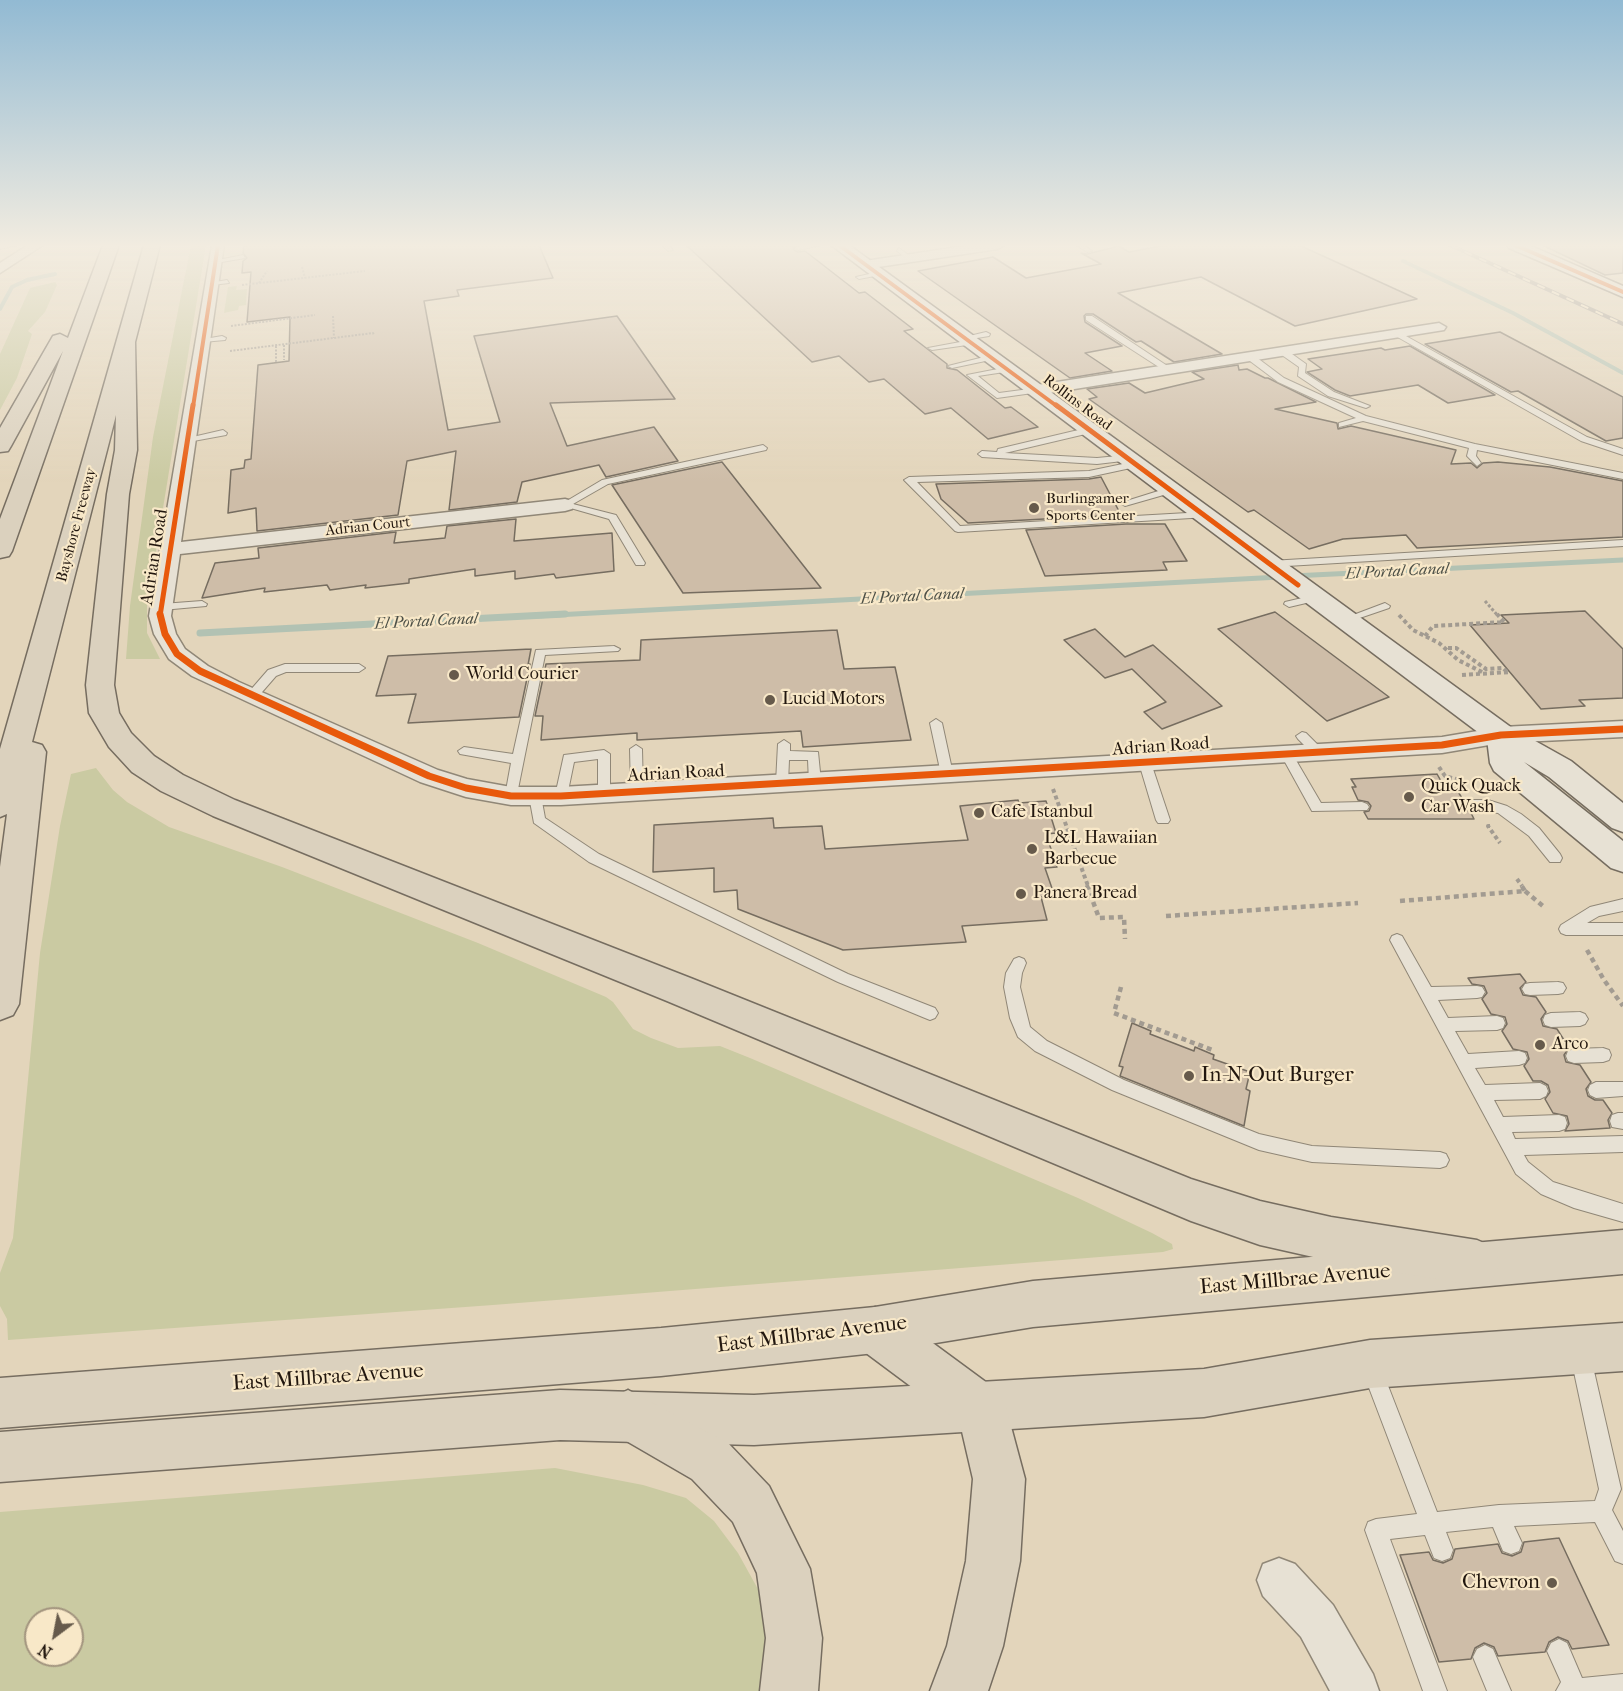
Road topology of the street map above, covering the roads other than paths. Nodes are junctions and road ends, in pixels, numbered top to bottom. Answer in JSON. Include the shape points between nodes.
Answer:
{"nodes":[{"id":1,"x":69,"y":324,"type":"edge"},
{"id":2,"x":83,"y":324,"type":"edge"},
{"id":3,"x":132,"y":324,"type":"edge"},
{"id":4,"x":208,"y":324,"type":"edge"},
{"id":5,"x":951,"y":324,"type":"edge"},
{"id":6,"x":1098,"y":324,"type":"edge"},
{"id":7,"x":1439,"y":327,"type":"dead end"},
{"id":8,"x":1397,"y":333,"type":"junction"},
{"id":9,"x":222,"y":338,"type":"dead end"},
{"id":10,"x":974,"y":338,"type":"junction"},
{"id":11,"x":203,"y":340,"type":"junction"},
{"id":12,"x":127,"y":344,"type":"junction"},
{"id":13,"x":932,"y":348,"type":"dead end"},
{"id":14,"x":1282,"y":351,"type":"junction"},
{"id":15,"x":1248,"y":356,"type":"junction"},
{"id":16,"x":1000,"y":363,"type":"junction"},
{"id":17,"x":952,"y":366,"type":"dead end"},
{"id":18,"x":1168,"y":369,"type":"junction"},
{"id":19,"x":1037,"y":390,"type":"junction"},
{"id":20,"x":1366,"y":406,"type":"dead end"},
{"id":21,"x":1363,"y":418,"type":"junction"},
{"id":22,"x":1342,"y":425,"type":"dead end"},
{"id":23,"x":1091,"y":430,"type":"junction"},
{"id":24,"x":223,"y":433,"type":"dead end"},
{"id":25,"x":188,"y":439,"type":"junction"},
{"id":26,"x":0,"y":446,"type":"edge"},
{"id":27,"x":1474,"y":447,"type":"junction"},
{"id":28,"x":763,"y":448,"type":"dead end"},
{"id":29,"x":1623,"y":452,"type":"edge"},
{"id":30,"x":982,"y":454,"type":"dead end"},
{"id":31,"x":994,"y":455,"type":"junction"},
{"id":32,"x":1132,"y":461,"type":"junction"},
{"id":33,"x":1477,"y":463,"type":"dead end"},
{"id":34,"x":1623,"y":476,"type":"edge"},
{"id":35,"x":1171,"y":490,"type":"junction"},
{"id":36,"x":1125,"y":503,"type":"dead end"},
{"id":37,"x":565,"y":505,"type":"junction"},
{"id":38,"x":1205,"y":515,"type":"junction"},
{"id":39,"x":1623,"y":543,"type":"edge"},
{"id":40,"x":172,"y":549,"type":"junction"},
{"id":41,"x":0,"y":551,"type":"edge"},
{"id":42,"x":640,"y":563,"type":"dead end"},
{"id":43,"x":1273,"y":566,"type":"junction"},
{"id":44,"x":202,"y":604,"type":"dead end"},
{"id":45,"x":162,"y":606,"type":"junction"},
{"id":46,"x":1385,"y":606,"type":"dead end"},
{"id":47,"x":1345,"y":620,"type":"junction"},
{"id":48,"x":44,"y":647,"type":"junction"},
{"id":49,"x":614,"y":650,"type":"dead end"},
{"id":50,"x":359,"y":668,"type":"dead end"},
{"id":51,"x":252,"y":696,"type":"junction"},
{"id":52,"x":936,"y":723,"type":"dead end"},
{"id":53,"x":1623,"y":729,"type":"edge"},
{"id":54,"x":1501,"y":735,"type":"junction"},
{"id":55,"x":1302,"y":747,"type":"junction"},
{"id":56,"x":636,"y":749,"type":"dead end"},
{"id":57,"x":464,"y":751,"type":"dead end"},
{"id":58,"x":517,"y":759,"type":"junction"},
{"id":59,"x":1145,"y":763,"type":"junction"},
{"id":60,"x":947,"y":774,"type":"junction"},
{"id":61,"x":815,"y":782,"type":"junction"},
{"id":62,"x":782,"y":783,"type":"junction"},
{"id":63,"x":637,"y":792,"type":"junction"},
{"id":64,"x":604,"y":794,"type":"junction"},
{"id":65,"x":523,"y":796,"type":"junction"},
{"id":66,"x":561,"y":796,"type":"junction"},
{"id":67,"x":0,"y":805,"type":"edge"},
{"id":68,"x":1466,"y":805,"type":"dead end"},
{"id":69,"x":1362,"y":807,"type":"dead end"},
{"id":70,"x":1163,"y":820,"type":"dead end"},
{"id":71,"x":1623,"y":820,"type":"edge"},
{"id":72,"x":1555,"y":858,"type":"dead end"},
{"id":73,"x":1623,"y":859,"type":"edge"},
{"id":74,"x":1623,"y":905,"type":"edge"},
{"id":75,"x":1623,"y":929,"type":"edge"},
{"id":76,"x":1396,"y":940,"type":"dead end"},
{"id":77,"x":1019,"y":963,"type":"dead end"},
{"id":78,"x":1558,"y":988,"type":"dead end"},
{"id":79,"x":1530,"y":989,"type":"dead end"},
{"id":80,"x":1477,"y":992,"type":"dead end"},
{"id":81,"x":1426,"y":994,"type":"junction"},
{"id":82,"x":0,"y":1004,"type":"edge"},
{"id":83,"x":930,"y":1013,"type":"dead end"},
{"id":84,"x":1580,"y":1019,"type":"dead end"},
{"id":85,"x":1551,"y":1020,"type":"dead end"},
{"id":86,"x":1497,"y":1023,"type":"dead end"},
{"id":87,"x":1444,"y":1025,"type":"junction"},
{"id":88,"x":1603,"y":1055,"type":"dead end"},
{"id":89,"x":1574,"y":1056,"type":"dead end"},
{"id":90,"x":1519,"y":1058,"type":"dead end"},
{"id":91,"x":1463,"y":1061,"type":"junction"},
{"id":92,"x":1623,"y":1089,"type":"edge"},
{"id":93,"x":1596,"y":1090,"type":"dead end"},
{"id":94,"x":1540,"y":1091,"type":"dead end"},
{"id":95,"x":1482,"y":1093,"type":"junction"},
{"id":96,"x":1559,"y":1123,"type":"dead end"},
{"id":97,"x":1499,"y":1125,"type":"junction"},
{"id":98,"x":1623,"y":1144,"type":"edge"},
{"id":99,"x":1510,"y":1147,"type":"junction"},
{"id":100,"x":1440,"y":1160,"type":"dead end"},
{"id":101,"x":1623,"y":1213,"type":"edge"},
{"id":102,"x":1623,"y":1252,"type":"edge"},
{"id":103,"x":1477,"y":1263,"type":"junction"},
{"id":104,"x":875,"y":1330,"type":"junction"},
{"id":105,"x":1601,"y":1348,"type":"edge"},
{"id":106,"x":1370,"y":1364,"type":"junction"},
{"id":107,"x":0,"y":1403,"type":"edge"},
{"id":108,"x":981,"y":1408,"type":"junction"},
{"id":109,"x":628,"y":1415,"type":"junction"},
{"id":110,"x":0,"y":1457,"type":"edge"},
{"id":111,"x":1601,"y":1510,"type":"junction"},
{"id":112,"x":1499,"y":1516,"type":"junction"},
{"id":113,"x":1431,"y":1523,"type":"junction"},
{"id":114,"x":1511,"y":1544,"type":"dead end"},
{"id":115,"x":1442,"y":1550,"type":"dead end"},
{"id":116,"x":1623,"y":1553,"type":"edge"},
{"id":117,"x":1280,"y":1580,"type":"dead end"},
{"id":118,"x":1559,"y":1651,"type":"dead end"},
{"id":119,"x":1485,"y":1657,"type":"dead end"},
{"id":120,"x":1623,"y":1686,"type":"edge"},
{"id":121,"x":1576,"y":1690,"type":"edge"},
{"id":122,"x":789,"y":1691,"type":"edge"},
{"id":123,"x":958,"y":1691,"type":"edge"},
{"id":124,"x":1356,"y":1691,"type":"edge"},
{"id":125,"x":1435,"y":1691,"type":"edge"},
{"id":126,"x":1498,"y":1691,"type":"edge"},
{"id":127,"x":1568,"y":1691,"type":"edge"}],
"edges":[{"from":1,"to":26,"type":"main road"},
{"from":2,"to":41,"type":"main road"},
{"from":3,"to":12,"type":"main road","name":"Bayshore Freeway"},
{"from":4,"to":11,"type":"street","name":"Adrian Road"},
{"from":5,"to":10,"type":"main road","name":"Rollins Road"},
{"from":6,"to":18,"type":"lane"},
{"from":7,"to":8,"type":"street"},
{"from":8,"to":14,"type":"street"},
{"from":8,"to":29,"type":"lane","via":[[1584,439]]},
{"from":9,"to":11,"type":"lane"},
{"from":10,"to":13,"type":"lane"},
{"from":10,"to":16,"type":"main road","name":"Rollins Road"},
{"from":11,"to":25,"type":"street","name":"Adrian Road"},
{"from":12,"to":48,"type":"main road","name":"Bayshore Freeway"},
{"from":12,"to":103,"type":"main road","via":[[126,450],[118,494],[100,685],[104,713],[120,740],[143,764],[224,808],[1191,1200],[1260,1223],[1330,1239]]},
{"from":14,"to":15,"type":"street"},
{"from":14,"to":20,"type":"lane","via":[[1303,366],[1301,374],[1324,389]]},
{"from":15,"to":18,"type":"street"},
{"from":15,"to":21,"type":"lane","via":[[1281,380]]},
{"from":16,"to":17,"type":"lane"},
{"from":16,"to":19,"type":"main road","name":"Rollins Road"},
{"from":16,"to":19,"type":"lane","via":[[971,375],[998,396]]},
{"from":18,"to":19,"type":"street","via":[[1136,370]]},
{"from":19,"to":23,"type":"main road","name":"Rollins Road"},
{"from":21,"to":22,"type":"lane"},
{"from":21,"to":27,"type":"lane"},
{"from":23,"to":31,"type":"lane"},
{"from":23,"to":32,"type":"main road","name":"Rollins Road"},
{"from":24,"to":25,"type":"lane"},
{"from":25,"to":40,"type":"street","name":"Adrian Road"},
{"from":27,"to":33,"type":"lane","via":[[1471,456]]},
{"from":27,"to":34,"type":"lane"},
{"from":28,"to":37,"type":"lane","via":[[605,482]]},
{"from":30,"to":31,"type":"lane"},
{"from":31,"to":32,"type":"lane"},
{"from":32,"to":35,"type":"main road","name":"Rollins Road"},
{"from":32,"to":38,"type":"lane","via":[[1089,474],[909,480],[958,530]]},
{"from":35,"to":36,"type":"lane"},
{"from":35,"to":38,"type":"main road","name":"Rollins Road"},
{"from":37,"to":40,"type":"street","name":"Adrian Court"},
{"from":37,"to":42,"type":"lane","via":[[613,517]]},
{"from":38,"to":43,"type":"main road","name":"Rollins Road"},
{"from":39,"to":43,"type":"lane"},
{"from":40,"to":45,"type":"street","name":"Adrian Road"},
{"from":43,"to":47,"type":"main road","name":"Rollins Road","via":[[1301,596]]},
{"from":44,"to":45,"type":"lane"},
{"from":45,"to":51,"type":"street","name":"Adrian Road","via":[[160,616],[165,634],[177,654],[200,671]]},
{"from":46,"to":47,"type":"lane"},
{"from":47,"to":54,"type":"main road","name":"Rollins Road"},
{"from":48,"to":67,"type":"main road","name":"Bayshore Freeway"},
{"from":48,"to":82,"type":"main road"},
{"from":49,"to":58,"type":"lane","via":[[540,652]]},
{"from":50,"to":51,"type":"lane","via":[[285,668],[272,673]]},
{"from":51,"to":65,"type":"street","name":"Adrian Road","via":[[429,776],[466,788]]},
{"from":52,"to":60,"type":"lane"},
{"from":53,"to":54,"type":"street","name":"Adrian Road"},
{"from":54,"to":55,"type":"street","name":"Adrian Road","via":[[1442,745]]},
{"from":54,"to":71,"type":"main road","name":"Rollins Road","via":[[1560,769]]},
{"from":54,"to":73,"type":"main road","via":[[1505,763]]},
{"from":55,"to":59,"type":"street","name":"Adrian Road"},
{"from":55,"to":69,"type":"lane","via":[[1317,808]]},
{"from":56,"to":63,"type":"lane"},
{"from":57,"to":58,"type":"lane"},
{"from":58,"to":65,"type":"lane"},
{"from":59,"to":60,"type":"street","name":"Adrian Road"},
{"from":59,"to":70,"type":"lane"},
{"from":60,"to":61,"type":"street","name":"Adrian Road"},
{"from":61,"to":62,"type":"street","name":"Adrian Road"},
{"from":61,"to":62,"type":"lane","via":[[814,755],[783,750]]},
{"from":62,"to":63,"type":"street","name":"Adrian Road"},
{"from":63,"to":64,"type":"street","name":"Adrian Road"},
{"from":64,"to":66,"type":"street","name":"Adrian Road"},
{"from":64,"to":66,"type":"lane","via":[[604,754],[568,758]]},
{"from":65,"to":66,"type":"street","name":"Adrian Road"},
{"from":65,"to":83,"type":"lane","via":[[539,820],[594,858],[843,978]]},
{"from":68,"to":72,"type":"lane","via":[[1502,808],[1533,832]]},
{"from":74,"to":75,"type":"lane","via":[[1595,911],[1566,929]]},
{"from":76,"to":81,"type":"lane"},
{"from":77,"to":100,"type":"lane","via":[[1012,987],[1024,1032],[1041,1046],[1118,1085],[1259,1142],[1312,1154]]},
{"from":78,"to":79,"type":"lane"},
{"from":80,"to":81,"type":"lane"},
{"from":81,"to":87,"type":"lane"},
{"from":84,"to":85,"type":"lane"},
{"from":86,"to":87,"type":"lane"},
{"from":87,"to":91,"type":"lane"},
{"from":88,"to":89,"type":"lane"},
{"from":90,"to":91,"type":"lane"},
{"from":91,"to":95,"type":"lane"},
{"from":92,"to":93,"type":"lane"},
{"from":94,"to":95,"type":"lane"},
{"from":95,"to":97,"type":"lane"},
{"from":96,"to":97,"type":"lane"},
{"from":97,"to":99,"type":"lane"},
{"from":98,"to":99,"type":"lane"},
{"from":99,"to":101,"type":"lane","via":[[1522,1168],[1547,1188]]},
{"from":102,"to":103,"type":"main road","name":"East Millbrae Avenue"},
{"from":103,"to":104,"type":"main road","name":"East Millbrae Avenue","via":[[1033,1304]]},
{"from":104,"to":107,"type":"main road","name":"East Millbrae Avenue","via":[[662,1352]]},
{"from":104,"to":108,"type":"main road"},
{"from":105,"to":106,"type":"main road"},
{"from":105,"to":111,"type":"lane","via":[[1610,1489]]},
{"from":106,"to":108,"type":"main road","via":[[1204,1393]]},
{"from":106,"to":113,"type":"lane"},
{"from":108,"to":109,"type":"main road","via":[[754,1420]]},
{"from":108,"to":123,"type":"main road","via":[[999,1479],[993,1561],[975,1646]]},
{"from":109,"to":110,"type":"main road","via":[[560,1415]]},
{"from":109,"to":122,"type":"main road","via":[[710,1461],[751,1504],[783,1569],[794,1638]]},
{"from":111,"to":112,"type":"lane"},
{"from":111,"to":116,"type":"lane"},
{"from":112,"to":113,"type":"lane"},
{"from":112,"to":114,"type":"lane"},
{"from":113,"to":115,"type":"lane"},
{"from":113,"to":125,"type":"lane","via":[[1376,1530]]},
{"from":117,"to":124,"type":"street","via":[[1317,1621]]},
{"from":118,"to":121,"type":"lane"},
{"from":119,"to":126,"type":"lane"},
{"from":120,"to":121,"type":"lane"},
{"from":121,"to":127,"type":"lane"}]}
